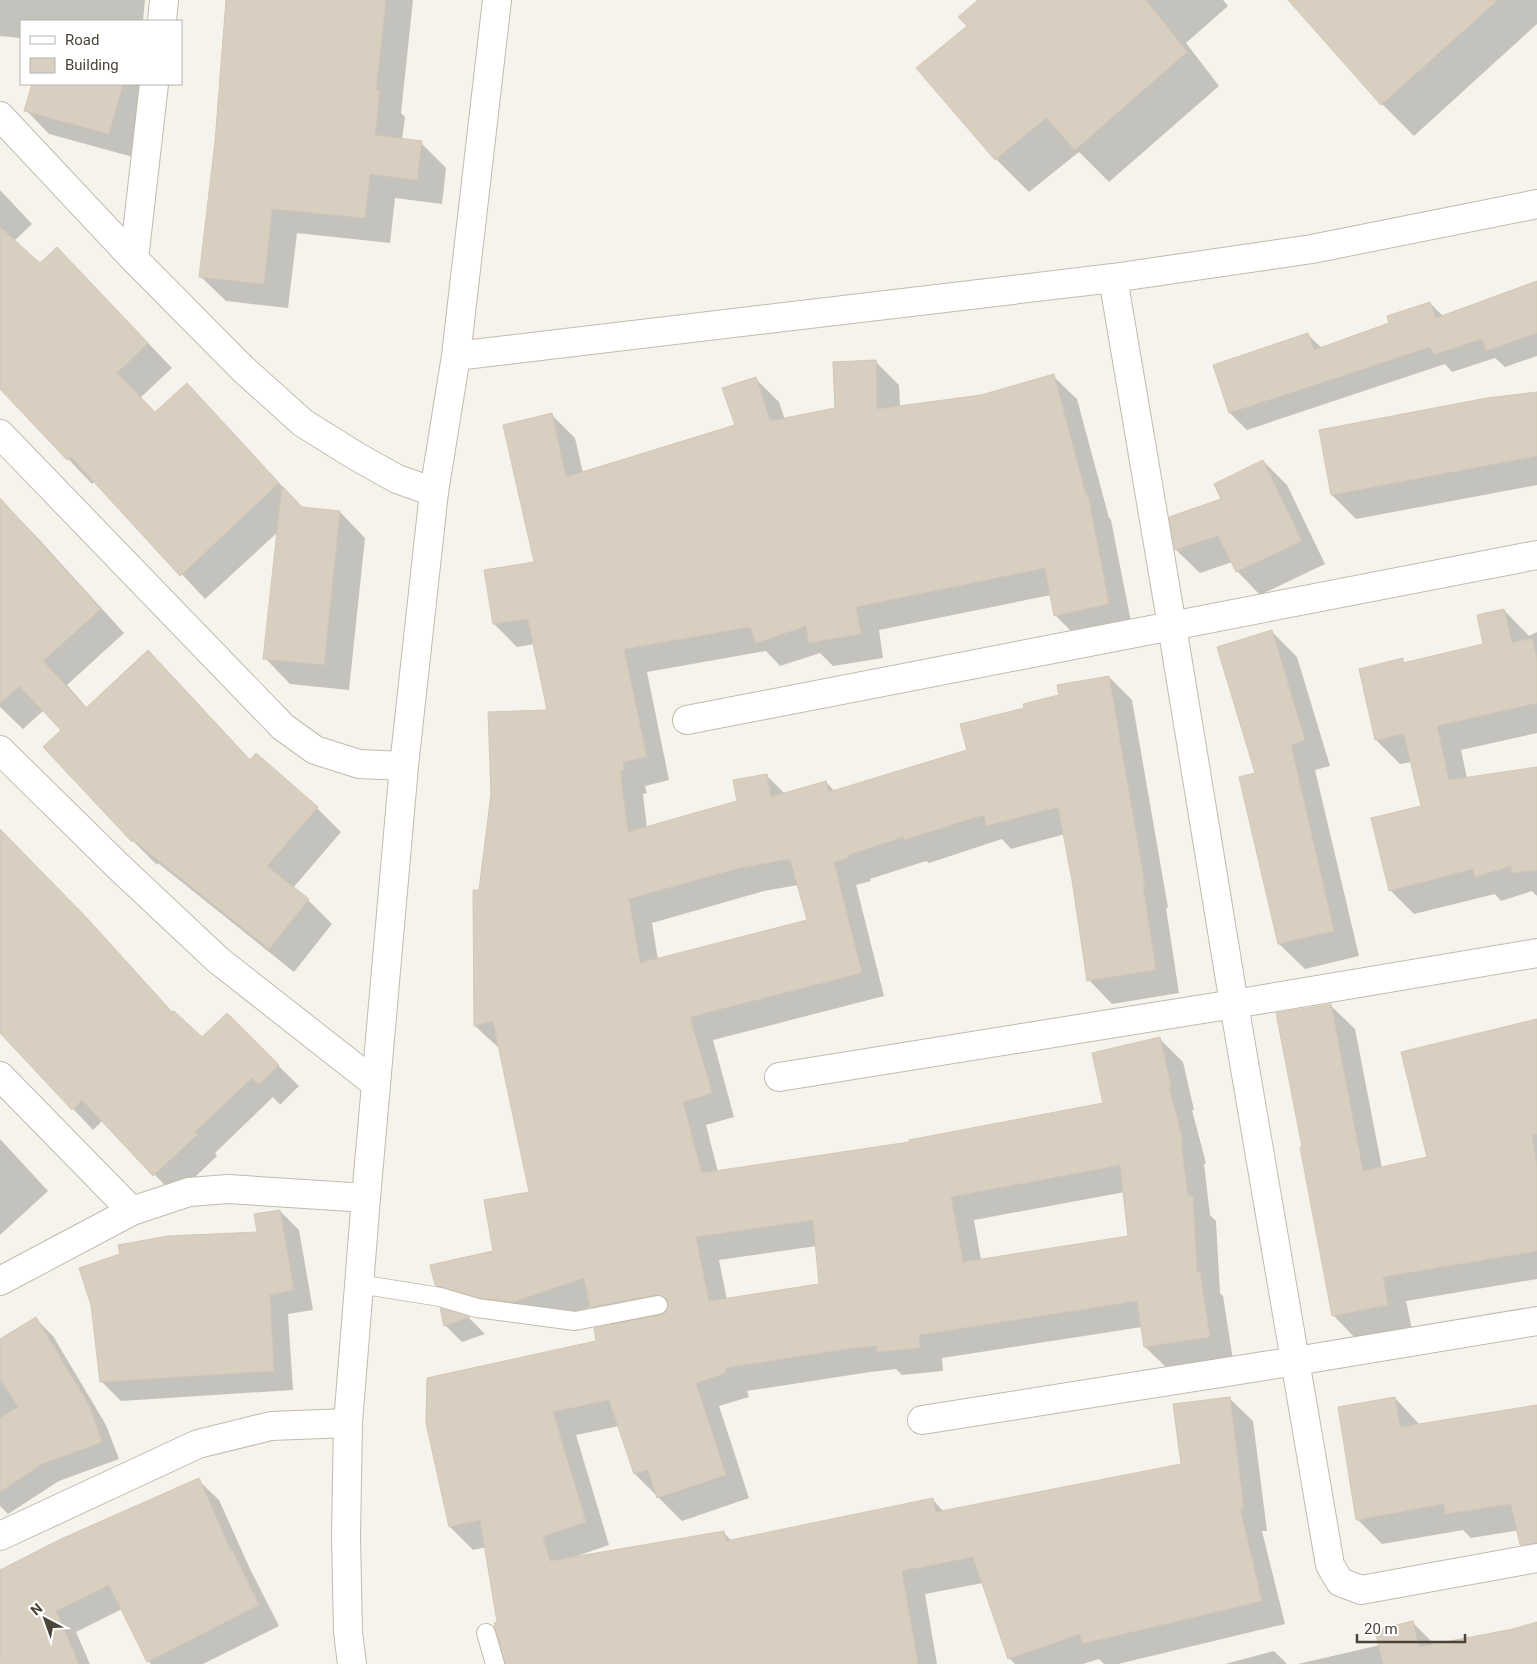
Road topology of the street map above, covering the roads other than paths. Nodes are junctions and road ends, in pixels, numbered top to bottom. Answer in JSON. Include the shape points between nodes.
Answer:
{"nodes":[{"id":1,"x":164,"y":0,"type":"edge"},
{"id":2,"x":497,"y":0,"type":"edge"},
{"id":3,"x":162,"y":20,"type":"edge"},
{"id":4,"x":154,"y":85,"type":"edge"},
{"id":5,"x":0,"y":116,"type":"edge"},
{"id":6,"x":1537,"y":204,"type":"edge"},
{"id":7,"x":134,"y":259,"type":"junction"},
{"id":8,"x":1112,"y":278,"type":"junction"},
{"id":9,"x":456,"y":356,"type":"junction"},
{"id":10,"x":0,"y":434,"type":"edge"},
{"id":11,"x":434,"y":492,"type":"junction"},
{"id":12,"x":1537,"y":555,"type":"edge"},
{"id":13,"x":1172,"y":626,"type":"junction"},
{"id":14,"x":687,"y":720,"type":"dead end"},
{"id":15,"x":0,"y":750,"type":"edge"},
{"id":16,"x":404,"y":766,"type":"junction"},
{"id":17,"x":1537,"y":953,"type":"edge"},
{"id":18,"x":1234,"y":1004,"type":"junction"},
{"id":19,"x":0,"y":1076,"type":"edge"},
{"id":20,"x":779,"y":1077,"type":"dead end"},
{"id":21,"x":376,"y":1084,"type":"junction"},
{"id":22,"x":366,"y":1198,"type":"junction"},
{"id":23,"x":132,"y":1211,"type":"junction"},
{"id":24,"x":0,"y":1281,"type":"edge"},
{"id":25,"x":359,"y":1284,"type":"junction"},
{"id":26,"x":658,"y":1305,"type":"dead end"},
{"id":27,"x":1537,"y":1320,"type":"edge"},
{"id":28,"x":1296,"y":1361,"type":"junction"},
{"id":29,"x":922,"y":1420,"type":"dead end"},
{"id":30,"x":348,"y":1423,"type":"junction"},
{"id":31,"x":0,"y":1536,"type":"edge"},
{"id":32,"x":1537,"y":1558,"type":"edge"},
{"id":33,"x":486,"y":1633,"type":"dead end"},
{"id":34,"x":352,"y":1664,"type":"edge"},
{"id":35,"x":495,"y":1664,"type":"edge"}],
"edges":[{"from":1,"to":3,"type":"street"},
{"from":2,"to":9,"type":"street"},
{"from":4,"to":7,"type":"street"},
{"from":5,"to":7,"type":"street"},
{"from":6,"to":8,"type":"street","via":[[1312,249]]},
{"from":7,"to":11,"type":"street","via":[[243,370],[303,423],[397,479]]},
{"from":8,"to":9,"type":"street"},
{"from":8,"to":13,"type":"street"},
{"from":9,"to":11,"type":"street"},
{"from":10,"to":16,"type":"street","via":[[283,727],[315,750],[333,756],[359,764]]},
{"from":11,"to":16,"type":"street"},
{"from":12,"to":13,"type":"street"},
{"from":13,"to":14,"type":"street"},
{"from":13,"to":18,"type":"street"},
{"from":15,"to":21,"type":"street","via":[[218,960]]},
{"from":16,"to":21,"type":"street"},
{"from":17,"to":18,"type":"street"},
{"from":18,"to":20,"type":"street"},
{"from":18,"to":28,"type":"street"},
{"from":19,"to":23,"type":"street"},
{"from":21,"to":22,"type":"street"},
{"from":22,"to":23,"type":"street","via":[[228,1189],[189,1192]]},
{"from":22,"to":25,"type":"street"},
{"from":23,"to":24,"type":"street"},
{"from":25,"to":26,"type":"lane","via":[[440,1297],[477,1308],[575,1321]]},
{"from":25,"to":30,"type":"street"},
{"from":27,"to":28,"type":"street"},
{"from":28,"to":29,"type":"street"},
{"from":28,"to":32,"type":"street","via":[[1330,1565],[1340,1582],[1361,1590]]},
{"from":30,"to":31,"type":"street","via":[[271,1426],[198,1444]]},
{"from":30,"to":34,"type":"street","via":[[346,1545]]},
{"from":33,"to":35,"type":"lane"}]}
